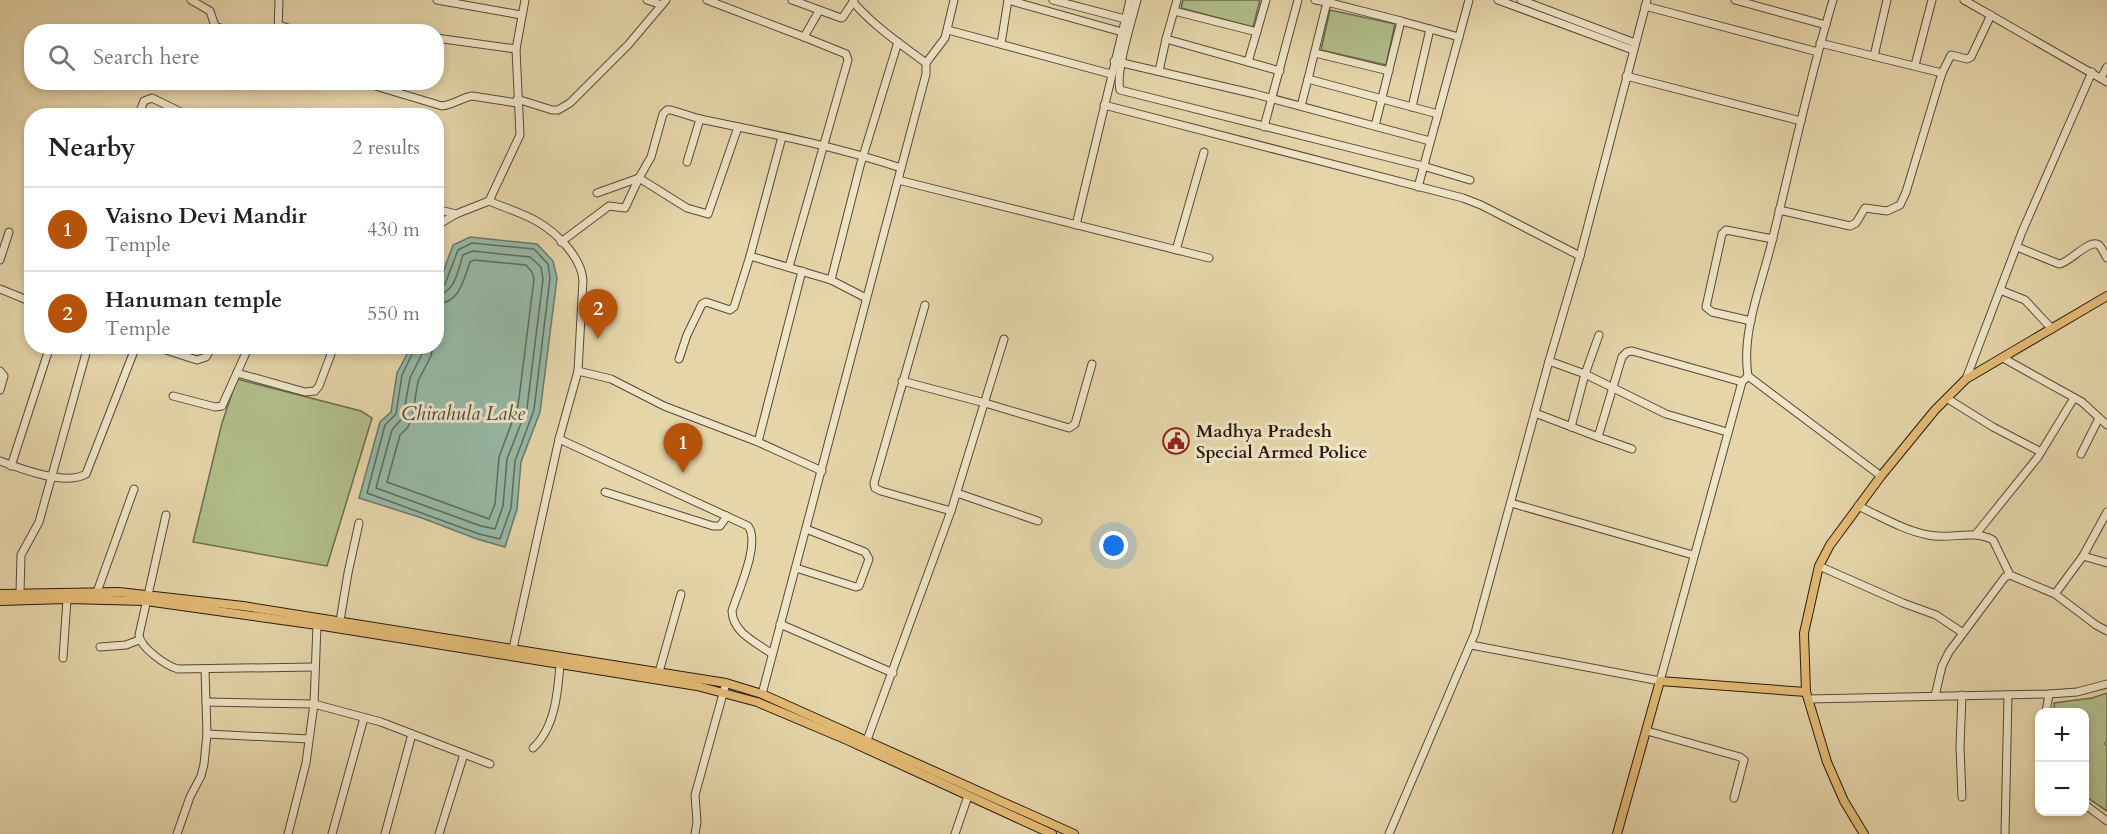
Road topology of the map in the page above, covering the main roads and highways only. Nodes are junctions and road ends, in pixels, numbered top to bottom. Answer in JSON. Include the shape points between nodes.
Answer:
{"nodes":[{"id":1,"x":2107,"y":296,"type":"edge"},
{"id":2,"x":0,"y":594,"type":"edge"},
{"id":3,"x":146,"y":598,"type":"junction"},
{"id":4,"x":0,"y":601,"type":"edge"},
{"id":5,"x":512,"y":652,"type":"junction"},
{"id":6,"x":1807,"y":696,"type":"junction"},
{"id":7,"x":1052,"y":834,"type":"edge"},
{"id":8,"x":1074,"y":834,"type":"edge"},
{"id":9,"x":1617,"y":834,"type":"edge"},
{"id":10,"x":1864,"y":834,"type":"edge"}],
"edges":[{"from":1,"to":6,"type":"main road","via":[[1966,379],[1935,410],[1858,506],[1820,566],[1804,633]]},
{"from":2,"to":3,"type":"main road","via":[[97,592]]},
{"from":3,"to":4,"type":"main road"},
{"from":3,"to":5,"type":"main road"},
{"from":3,"to":5,"type":"main road","via":[[278,611]]},
{"from":5,"to":7,"type":"main road","via":[[560,664],[697,686],[757,702]]},
{"from":5,"to":8,"type":"main road","via":[[726,683],[762,694]]},
{"from":6,"to":9,"type":"main road","via":[[1660,681]]},
{"from":6,"to":10,"type":"main road","via":[[1827,762]]}]}
